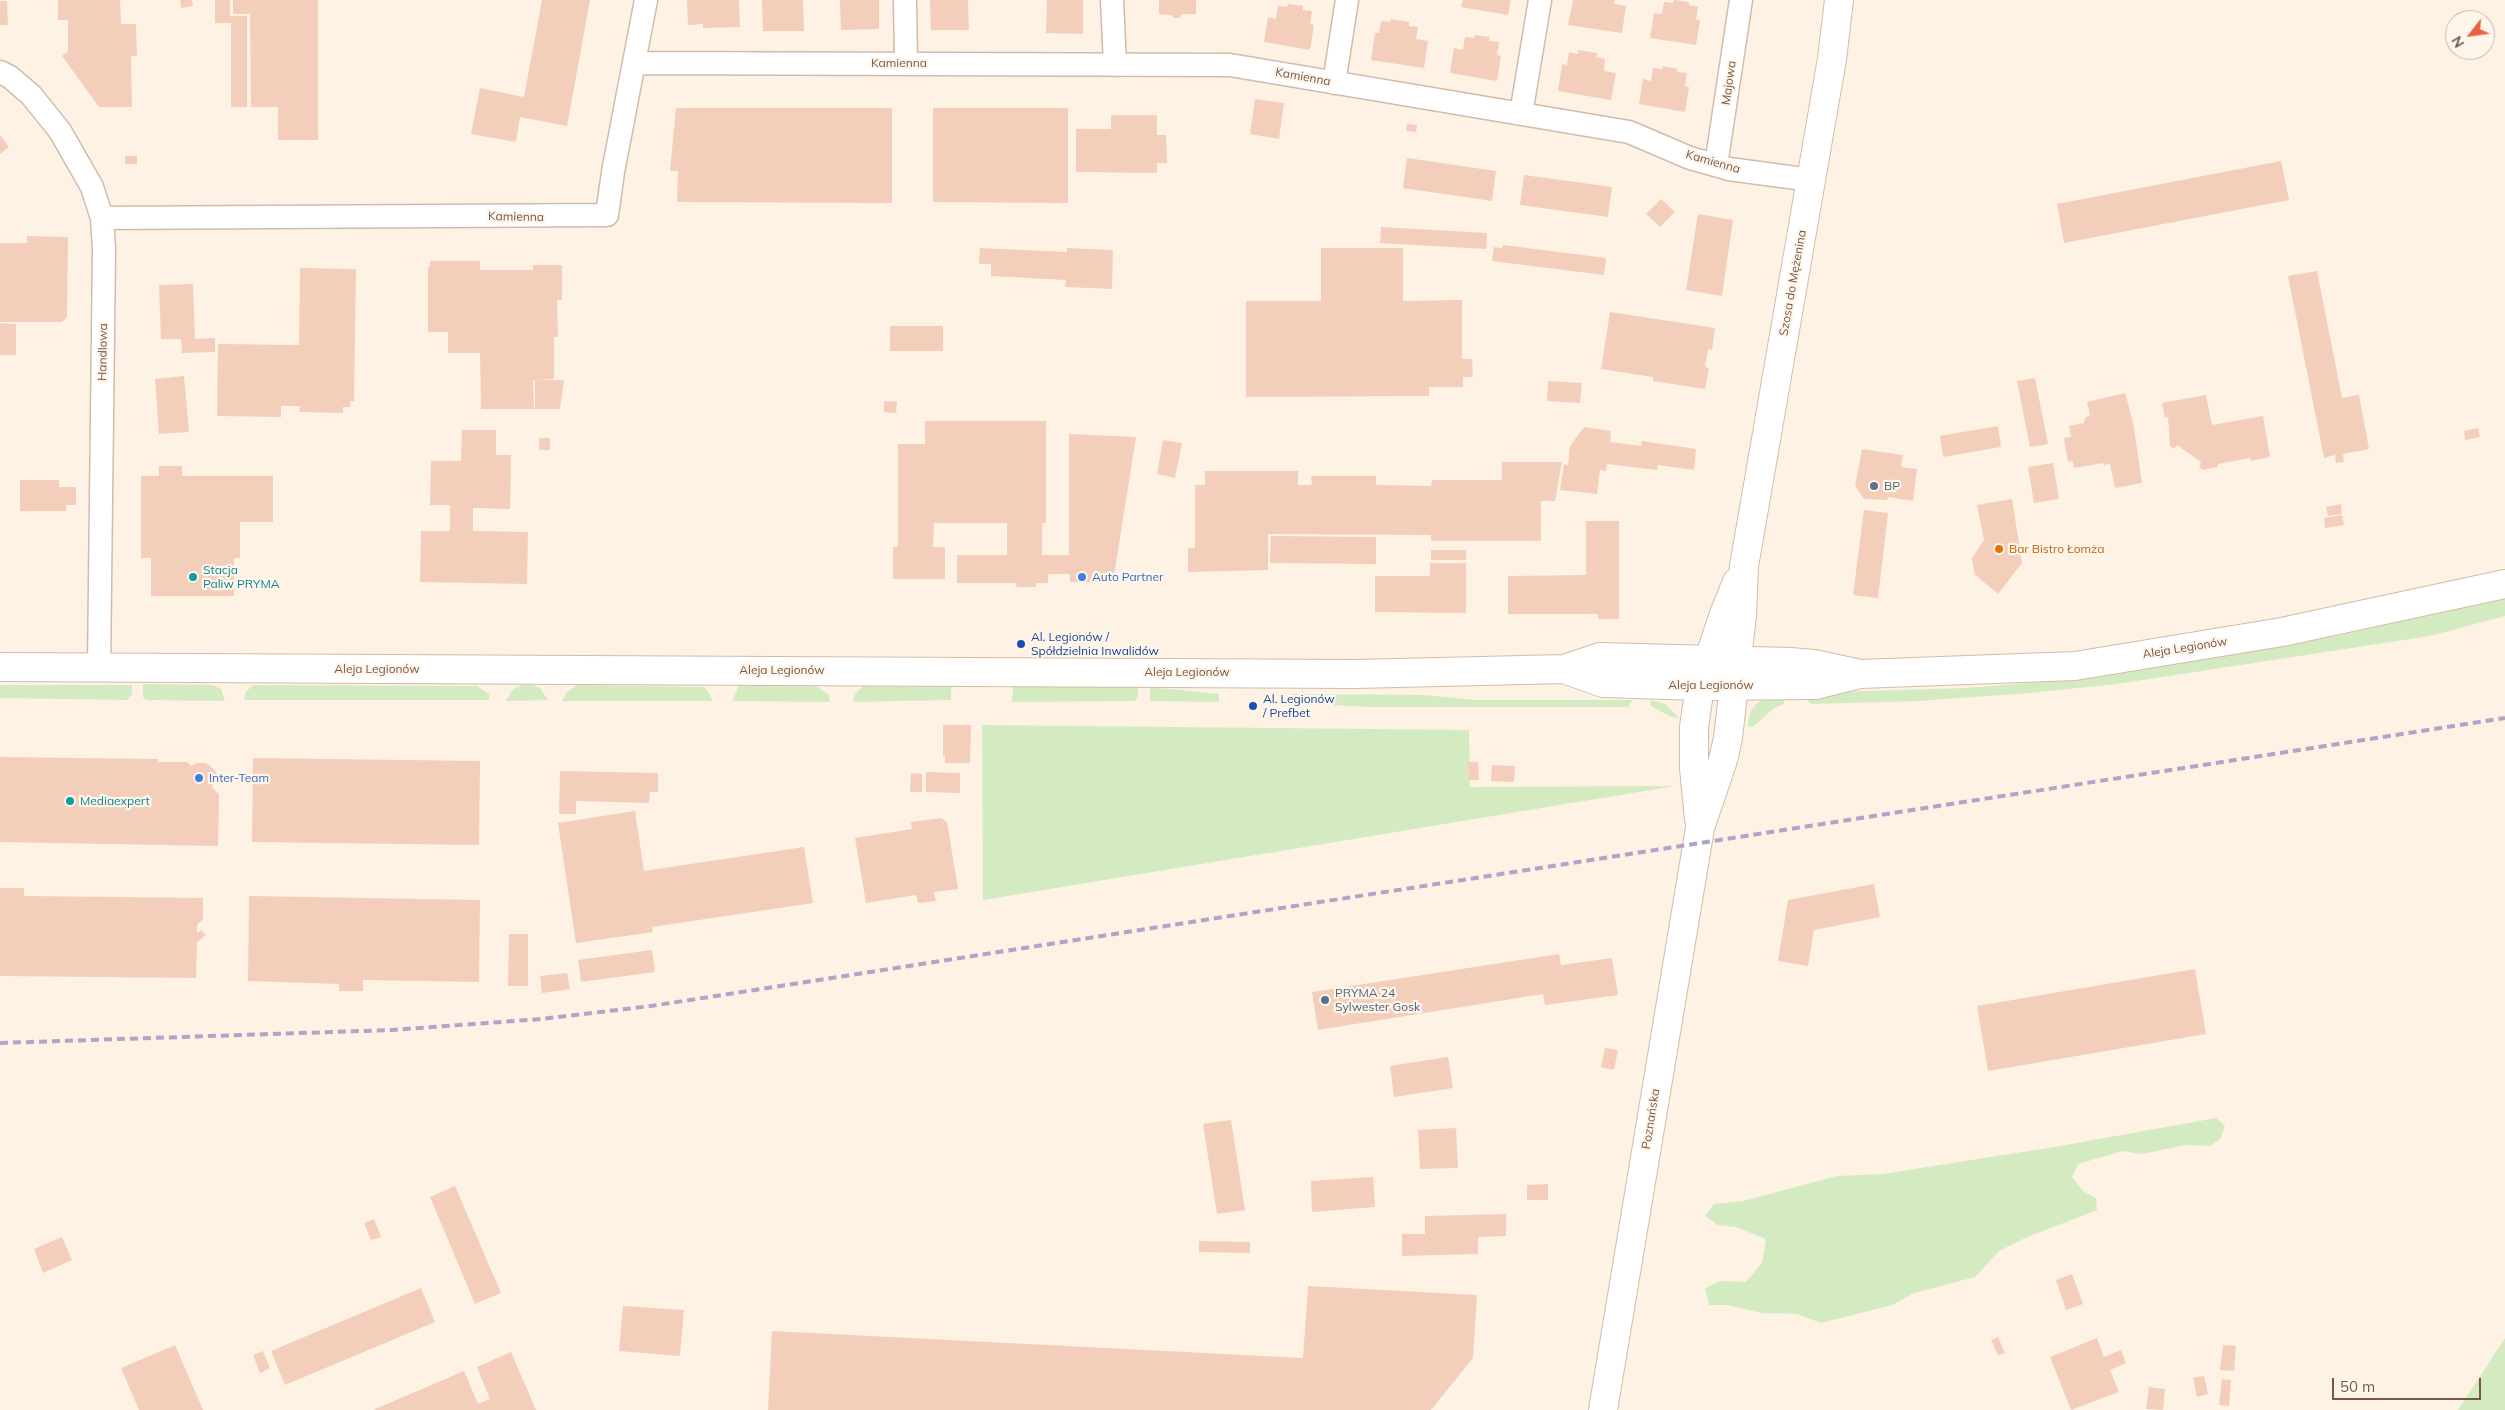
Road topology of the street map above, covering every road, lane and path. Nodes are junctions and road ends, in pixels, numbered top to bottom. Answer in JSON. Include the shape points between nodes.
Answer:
{"nodes":[{"id":1,"x":646,"y":0,"type":"edge"},
{"id":2,"x":906,"y":0,"type":"edge"},
{"id":3,"x":1112,"y":0,"type":"edge"},
{"id":4,"x":1346,"y":0,"type":"edge"},
{"id":5,"x":1540,"y":0,"type":"edge"},
{"id":6,"x":1741,"y":0,"type":"edge"},
{"id":7,"x":1839,"y":0,"type":"edge"},
{"id":8,"x":635,"y":63,"type":"junction"},
{"id":9,"x":906,"y":63,"type":"junction"},
{"id":10,"x":1115,"y":64,"type":"junction"},
{"id":11,"x":0,"y":72,"type":"edge"},
{"id":12,"x":1334,"y":83,"type":"junction"},
{"id":13,"x":1521,"y":114,"type":"junction"},
{"id":14,"x":1716,"y":165,"type":"junction"},
{"id":15,"x":1811,"y":180,"type":"junction"},
{"id":16,"x":102,"y":218,"type":"junction"},
{"id":17,"x":1744,"y":566,"type":"junction"},
{"id":18,"x":2505,"y":584,"type":"edge"},
{"id":19,"x":0,"y":667,"type":"edge"},
{"id":20,"x":100,"y":668,"type":"junction"},
{"id":21,"x":1704,"y":674,"type":"junction"},
{"id":22,"x":1735,"y":674,"type":"junction"},
{"id":23,"x":1700,"y":828,"type":"junction"},
{"id":24,"x":1602,"y":1410,"type":"edge"}],
"edges":[{"from":1,"to":8,"type":"street"},
{"from":2,"to":9,"type":"street"},
{"from":3,"to":10,"type":"street"},
{"from":4,"to":12,"type":"street"},
{"from":5,"to":13,"type":"street"},
{"from":6,"to":14,"type":"street","name":"Majowa"},
{"from":7,"to":15,"type":"main road","name":"Szosa do Mężenina"},
{"from":8,"to":9,"type":"street","name":"Kamienna"},
{"from":8,"to":16,"type":"street","name":"Kamienna","via":[[612,172],[607,215]]},
{"from":9,"to":10,"type":"street","name":"Kamienna"},
{"from":10,"to":12,"type":"street","name":"Kamienna","via":[[1230,65]]},
{"from":11,"to":16,"type":"street","name":"Handlowa","via":[[26,90],[60,131],[92,188]]},
{"from":12,"to":13,"type":"street","name":"Kamienna"},
{"from":13,"to":14,"type":"street","name":"Kamienna","via":[[1629,132],[1690,158]]},
{"from":14,"to":15,"type":"street","name":"Kamienna"},
{"from":15,"to":17,"type":"main road","name":"Szosa do Mężenina"},
{"from":16,"to":20,"type":"street","name":"Handlowa"},
{"from":17,"to":21,"type":"main road","name":"Szosa do Mężenina"},
{"from":17,"to":22,"type":"main road","name":"Szosa do Mężenina"},
{"from":18,"to":22,"type":"main road","name":"Aleja Legionów","via":[[2282,632],[2075,666],[1860,674],[1806,663]]},
{"from":19,"to":20,"type":"main road","name":"Aleja Legionów"},
{"from":20,"to":21,"type":"main road","name":"Aleja Legionów","via":[[1356,674],[1564,668],[1600,657]]},
{"from":21,"to":22,"type":"main road","name":"Aleja Legionów"},
{"from":21,"to":23,"type":"main road","name":"Poznańska","via":[[1694,735]]},
{"from":22,"to":23,"type":"main road","name":"Poznańska","via":[[1723,760]]},
{"from":23,"to":24,"type":"main road","name":"Poznańska"}]}
